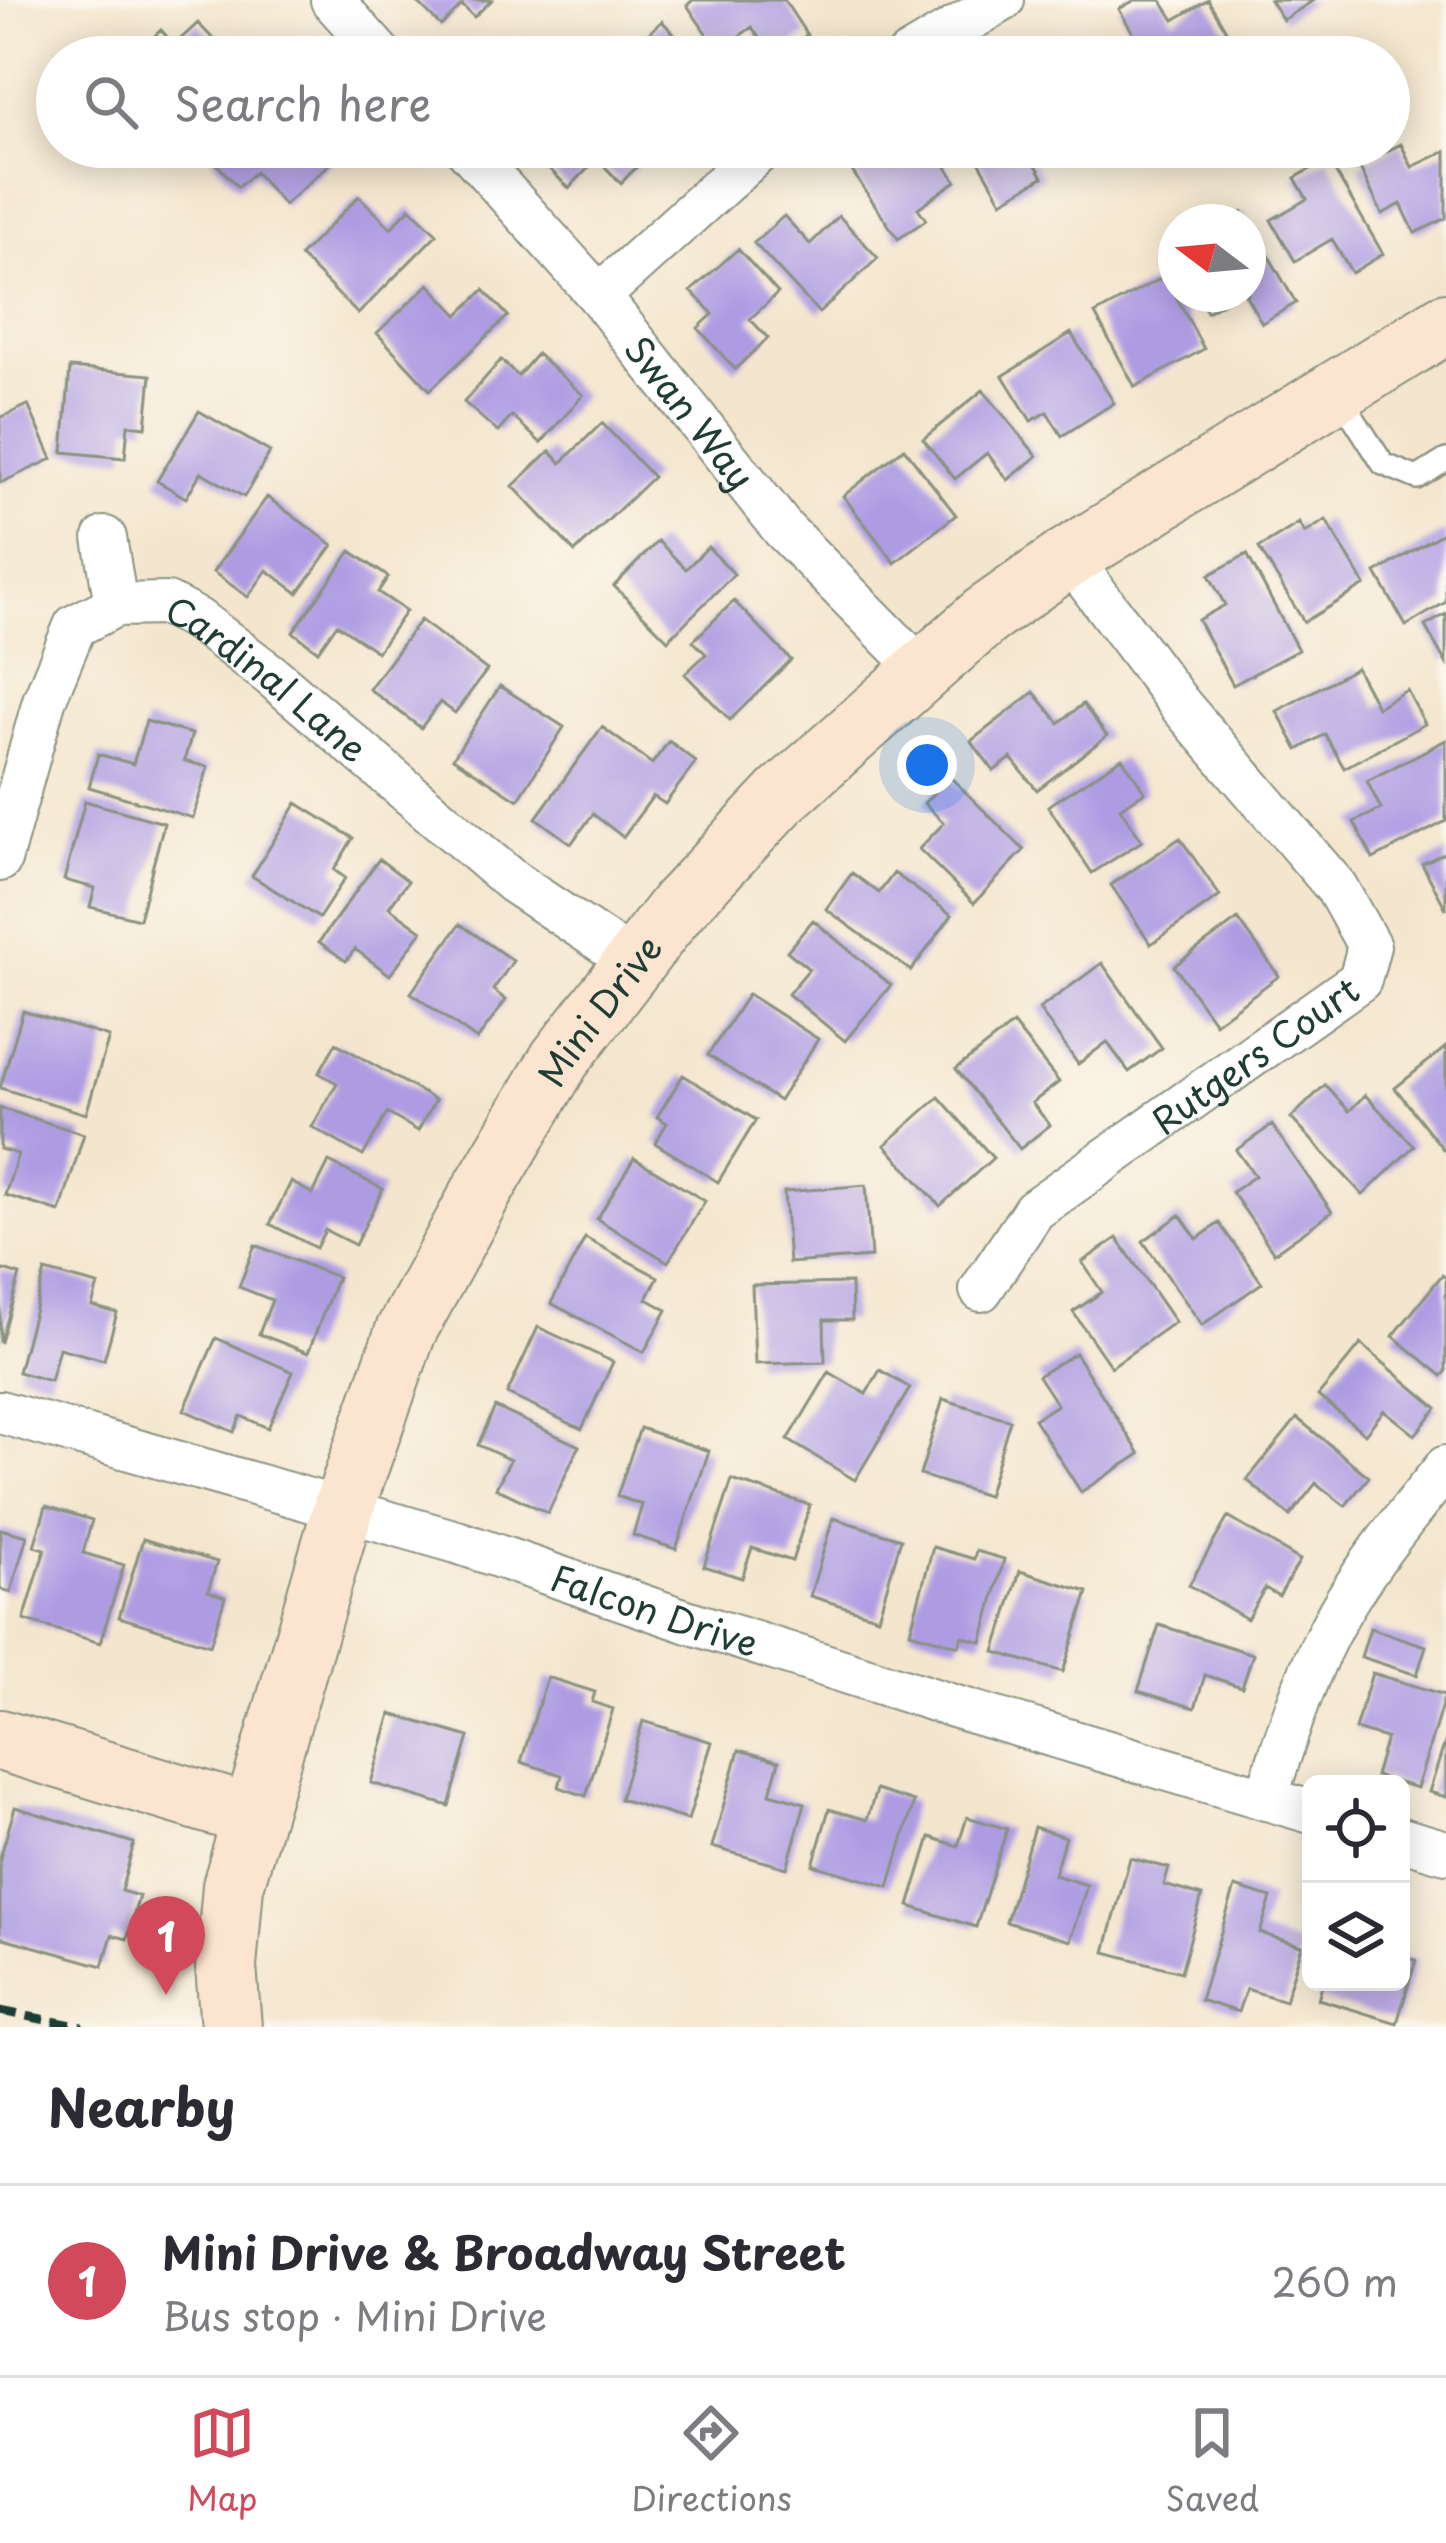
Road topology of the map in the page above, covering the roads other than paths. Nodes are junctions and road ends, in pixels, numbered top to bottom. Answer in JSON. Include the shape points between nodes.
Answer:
{"nodes":[{"id":1,"x":332,"y":0,"type":"edge"},
{"id":2,"x":1003,"y":0,"type":"edge"},
{"id":3,"x":364,"y":36,"type":"edge"},
{"id":4,"x":942,"y":36,"type":"edge"},
{"id":5,"x":484,"y":168,"type":"edge"},
{"id":6,"x":741,"y":168,"type":"edge"},
{"id":7,"x":599,"y":296,"type":"junction"},
{"id":8,"x":1446,"y":323,"type":"edge"},
{"id":9,"x":1336,"y":392,"type":"junction"},
{"id":10,"x":1446,"y":460,"type":"edge"},
{"id":11,"x":105,"y":538,"type":"dead end"},
{"id":12,"x":1069,"y":557,"type":"junction"},
{"id":13,"x":116,"y":605,"type":"junction"},
{"id":14,"x":923,"y":671,"type":"junction"},
{"id":15,"x":0,"y":860,"type":"edge"},
{"id":16,"x":635,"y":963,"type":"junction"},
{"id":17,"x":981,"y":1290,"type":"dead end"},
{"id":18,"x":0,"y":1412,"type":"edge"},
{"id":19,"x":1446,"y":1467,"type":"edge"},
{"id":20,"x":343,"y":1509,"type":"junction"},
{"id":21,"x":0,"y":1740,"type":"edge"},
{"id":22,"x":1266,"y":1798,"type":"junction"},
{"id":23,"x":1302,"y":1809,"type":"edge"},
{"id":24,"x":252,"y":1816,"type":"junction"},
{"id":25,"x":1410,"y":1842,"type":"edge"},
{"id":26,"x":1446,"y":1852,"type":"edge"},
{"id":27,"x":231,"y":2027,"type":"edge"}],
"edges":[{"from":1,"to":3,"type":"street"},
{"from":2,"to":4,"type":"street"},
{"from":5,"to":7,"type":"street","name":"Swan Way"},
{"from":6,"to":7,"type":"street"},
{"from":7,"to":14,"type":"street","name":"Swan Way","via":[[783,529]]},
{"from":8,"to":9,"type":"street","name":"Mini Drive"},
{"from":9,"to":10,"type":"lane","via":[[1383,464],[1417,478]]},
{"from":9,"to":12,"type":"street","name":"Mini Drive"},
{"from":11,"to":13,"type":"street"},
{"from":12,"to":14,"type":"street","name":"Mini Drive"},
{"from":12,"to":17,"type":"street","name":"Rutgers Court","via":[[1181,706],[1336,887],[1369,946],[1360,980],[1034,1210]]},
{"from":13,"to":15,"type":"street","name":"Cardinal Lane","via":[[74,626]]},
{"from":13,"to":16,"type":"street","name":"Cardinal Lane","via":[[167,604],[199,620],[513,883]]},
{"from":14,"to":16,"type":"street","name":"Mini Drive","via":[[784,795]]},
{"from":16,"to":20,"type":"street","name":"Mini Drive","via":[[560,1059],[406,1331]]},
{"from":18,"to":20,"type":"street","name":"Falcon Drive"},
{"from":19,"to":22,"type":"street","via":[[1349,1596],[1288,1727]]},
{"from":20,"to":22,"type":"street","name":"Falcon Drive"},
{"from":20,"to":24,"type":"street","name":"Mini Drive"},
{"from":21,"to":24,"type":"street"},
{"from":22,"to":23,"type":"street","name":"Falcon Drive"},
{"from":24,"to":27,"type":"street","name":"Mini Drive","via":[[233,1886]]},
{"from":25,"to":26,"type":"street"}]}
